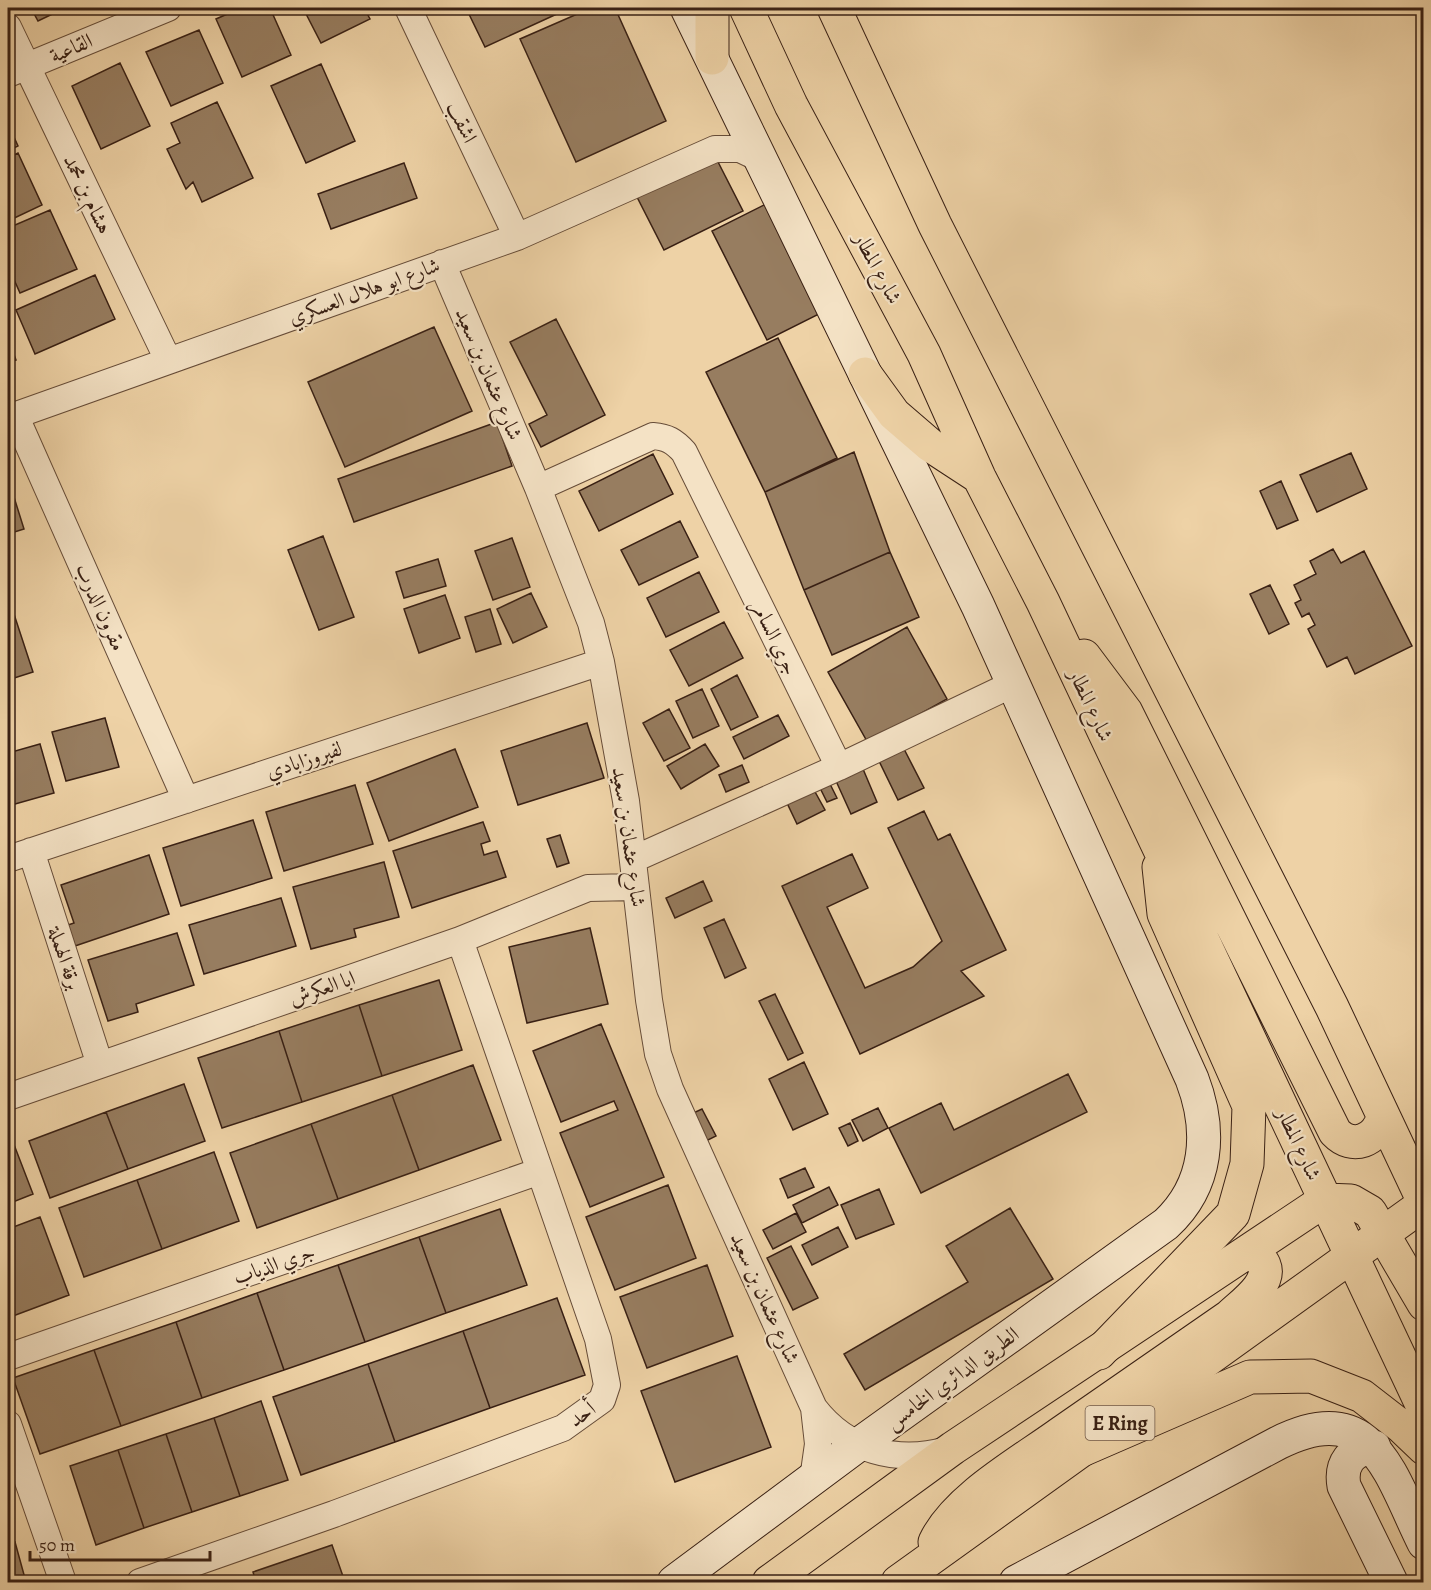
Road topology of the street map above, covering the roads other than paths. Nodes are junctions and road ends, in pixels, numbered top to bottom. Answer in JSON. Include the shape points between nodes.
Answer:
{"nodes":[{"id":1,"x":168,"y":8,"type":"edge"},
{"id":2,"x":408,"y":8,"type":"edge"},
{"id":3,"x":687,"y":8,"type":"edge"},
{"id":4,"x":712,"y":8,"type":"edge"},
{"id":5,"x":746,"y":8,"type":"edge"},
{"id":6,"x":834,"y":8,"type":"edge"},
{"id":7,"x":8,"y":27,"type":"edge"},
{"id":8,"x":712,"y":58,"type":"junction"},
{"id":9,"x":17,"y":70,"type":"edge"},
{"id":10,"x":735,"y":106,"type":"junction"},
{"id":11,"x":715,"y":149,"type":"junction"},
{"id":12,"x":760,"y":159,"type":"junction"},
{"id":13,"x":517,"y":237,"type":"junction"},
{"id":14,"x":442,"y":263,"type":"junction"},
{"id":15,"x":168,"y":360,"type":"junction"},
{"id":16,"x":865,"y":374,"type":"junction"},
{"id":17,"x":11,"y":416,"type":"edge"},
{"id":18,"x":980,"y":477,"type":"junction"},
{"id":19,"x":538,"y":488,"type":"junction"},
{"id":20,"x":1043,"y":602,"type":"junction"},
{"id":21,"x":601,"y":662,"type":"junction"},
{"id":22,"x":1015,"y":683,"type":"junction"},
{"id":23,"x":839,"y":767,"type":"junction"},
{"id":24,"x":186,"y":800,"type":"junction"},
{"id":25,"x":1157,"y":845,"type":"junction"},
{"id":26,"x":19,"y":855,"type":"edge"},
{"id":27,"x":634,"y":859,"type":"junction"},
{"id":28,"x":636,"y":887,"type":"junction"},
{"id":29,"x":460,"y":940,"type":"junction"},
{"id":30,"x":100,"y":1065,"type":"junction"},
{"id":31,"x":8,"y":1097,"type":"edge"},
{"id":32,"x":1383,"y":1118,"type":"junction"},
{"id":33,"x":540,"y":1171,"type":"junction"},
{"id":34,"x":1325,"y":1200,"type":"junction"},
{"id":35,"x":1424,"y":1203,"type":"edge"},
{"id":36,"x":1384,"y":1233,"type":"junction"},
{"id":37,"x":1252,"y":1249,"type":"junction"},
{"id":38,"x":1352,"y":1256,"type":"junction"},
{"id":39,"x":1424,"y":1304,"type":"edge"},
{"id":40,"x":1099,"y":1353,"type":"junction"},
{"id":41,"x":8,"y":1358,"type":"edge"},
{"id":42,"x":814,"y":1408,"type":"junction"},
{"id":43,"x":1424,"y":1409,"type":"edge"},
{"id":44,"x":8,"y":1424,"type":"edge"},
{"id":45,"x":858,"y":1445,"type":"junction"},
{"id":46,"x":1374,"y":1447,"type":"junction"},
{"id":47,"x":953,"y":1448,"type":"junction"},
{"id":48,"x":1424,"y":1448,"type":"edge"},
{"id":49,"x":1084,"y":1449,"type":"junction"},
{"id":50,"x":813,"y":1479,"type":"junction"},
{"id":51,"x":1424,"y":1543,"type":"edge"},
{"id":52,"x":924,"y":1563,"type":"junction"},
{"id":53,"x":63,"y":1582,"type":"edge"},
{"id":54,"x":140,"y":1582,"type":"edge"},
{"id":55,"x":674,"y":1582,"type":"edge"},
{"id":56,"x":769,"y":1582,"type":"edge"},
{"id":57,"x":898,"y":1582,"type":"edge"},
{"id":58,"x":1016,"y":1582,"type":"edge"},
{"id":59,"x":1391,"y":1582,"type":"edge"}],
"edges":[{"from":1,"to":9,"type":"street","name":"القاعية"},
{"from":2,"to":13,"type":"street","name":"اشقب"},
{"from":3,"to":8,"type":"street"},
{"from":4,"to":8,"type":"main road"},
{"from":5,"to":18,"type":"main road","name":"شارع المطار","via":[[791,105],[924,354]]},
{"from":6,"to":32,"type":"main road","via":[[935,225],[1316,975]]},
{"from":7,"to":9,"type":"street","name":"هشام بن محمد"},
{"from":8,"to":10,"type":"street"},
{"from":9,"to":15,"type":"street","name":"هشام بن محمد"},
{"from":10,"to":11,"type":"street","via":[[729,131]]},
{"from":10,"to":12,"type":"street"},
{"from":11,"to":12,"type":"street","name":"شارع ابو هلال العسكري","via":[[740,149]]},
{"from":11,"to":13,"type":"street","name":"شارع ابو هلال العسكري"},
{"from":12,"to":16,"type":"street"},
{"from":13,"to":14,"type":"street","name":"شارع ابو هلال العسكري"},
{"from":14,"to":15,"type":"street","name":"شارع ابو هلال العسكري"},
{"from":14,"to":19,"type":"street","name":"شارع عثمان بن سعيد"},
{"from":15,"to":17,"type":"street","name":"شارع ابو هلال العسكري"},
{"from":16,"to":18,"type":"main road","via":[[894,414],[930,445]]},
{"from":16,"to":22,"type":"street"},
{"from":17,"to":24,"type":"street","name":"مقرون الدرب"},
{"from":18,"to":20,"type":"main road","name":"شارع المطار"},
{"from":19,"to":21,"type":"street","name":"شارع عثمان بن سعيد","via":[[591,623]]},
{"from":19,"to":23,"type":"street","name":"جري السامر","via":[[653,436],[675,442],[684,452]]},
{"from":20,"to":25,"type":"main road","name":"شارع المطار"},
{"from":20,"to":32,"type":"main road","via":[[1126,712],[1335,1132],[1350,1142],[1367,1140],[1380,1129]]},
{"from":21,"to":24,"type":"street","name":"لفيروزابادي"},
{"from":21,"to":27,"type":"street","name":"شارع عثمان بن سعيد"},
{"from":22,"to":23,"type":"street"},
{"from":22,"to":45,"type":"street","name":"الطريق الدائري الخامس","via":[[1192,1079],[1203,1116],[1203,1154],[1196,1186],[1166,1224]]},
{"from":23,"to":27,"type":"street"},
{"from":24,"to":26,"type":"street","name":"لفيروزابادي"},
{"from":25,"to":34,"type":"main road","name":"شارع المطار"},
{"from":25,"to":40,"type":"main road","via":[[1164,914],[1249,1106],[1247,1164],[1233,1214]]},
{"from":26,"to":30,"type":"street","name":"برقة الهملة"},
{"from":27,"to":28,"type":"street","name":"شارع عثمان بن سعيد"},
{"from":28,"to":29,"type":"street","name":"ابا العكرش","via":[[588,888]]},
{"from":28,"to":42,"type":"street","name":"شارع عثمان بن سعيد","via":[[658,1054],[670,1089]]},
{"from":29,"to":30,"type":"street","name":"ابا العكرش"},
{"from":29,"to":33,"type":"street","name":"أحد"},
{"from":30,"to":31,"type":"street","name":"ابا العكرش"},
{"from":32,"to":35,"type":"main road"},
{"from":33,"to":41,"type":"street","name":"جري الذياب"},
{"from":33,"to":54,"type":"street","name":"أحد","via":[[602,1351],[607,1385],[602,1400],[562,1428]]},
{"from":34,"to":36,"type":"main road","via":[[1351,1201],[1370,1212]]},
{"from":34,"to":37,"type":"main road"},
{"from":34,"to":38,"type":"main road","name":"شارع المطار"},
{"from":35,"to":36,"type":"main road","number":"E Ring"},
{"from":36,"to":38,"type":"main road","number":"E Ring"},
{"from":36,"to":39,"type":"main road"},
{"from":37,"to":40,"type":"main road"},
{"from":37,"to":52,"type":"main road","via":[[1264,1265],[1265,1276],[1230,1316],[960,1509],[941,1529]]},
{"from":38,"to":43,"type":"main road","name":"شارع المطار"},
{"from":38,"to":49,"type":"main road","number":"E Ring"},
{"from":40,"to":47,"type":"main road"},
{"from":42,"to":45,"type":"street","name":"شارع عثمان بن سعيد","via":[[834,1430]]},
{"from":42,"to":50,"type":"street","name":"شارع عثمان بن سعيد","via":[[818,1443]]},
{"from":44,"to":53,"type":"street"},
{"from":45,"to":47,"type":"street","name":"شارع عثمان بن سعيد","via":[[905,1457]]},
{"from":45,"to":50,"type":"street","name":"الطريق الدائري الخامس"},
{"from":46,"to":51,"type":"street"},
{"from":46,"to":58,"type":"street","via":[[1354,1433],[1331,1428],[1304,1432]]},
{"from":46,"to":59,"type":"street","via":[[1355,1452],[1343,1467],[1342,1477]]},
{"from":47,"to":56,"type":"main road"},
{"from":48,"to":49,"type":"main road","via":[[1362,1396],[1311,1376],[1250,1377]]},
{"from":49,"to":52,"type":"main road","number":"E Ring"},
{"from":50,"to":55,"type":"street","name":"الطريق الدائري الخامس"},
{"from":52,"to":57,"type":"main road","number":"E Ring"}]}
